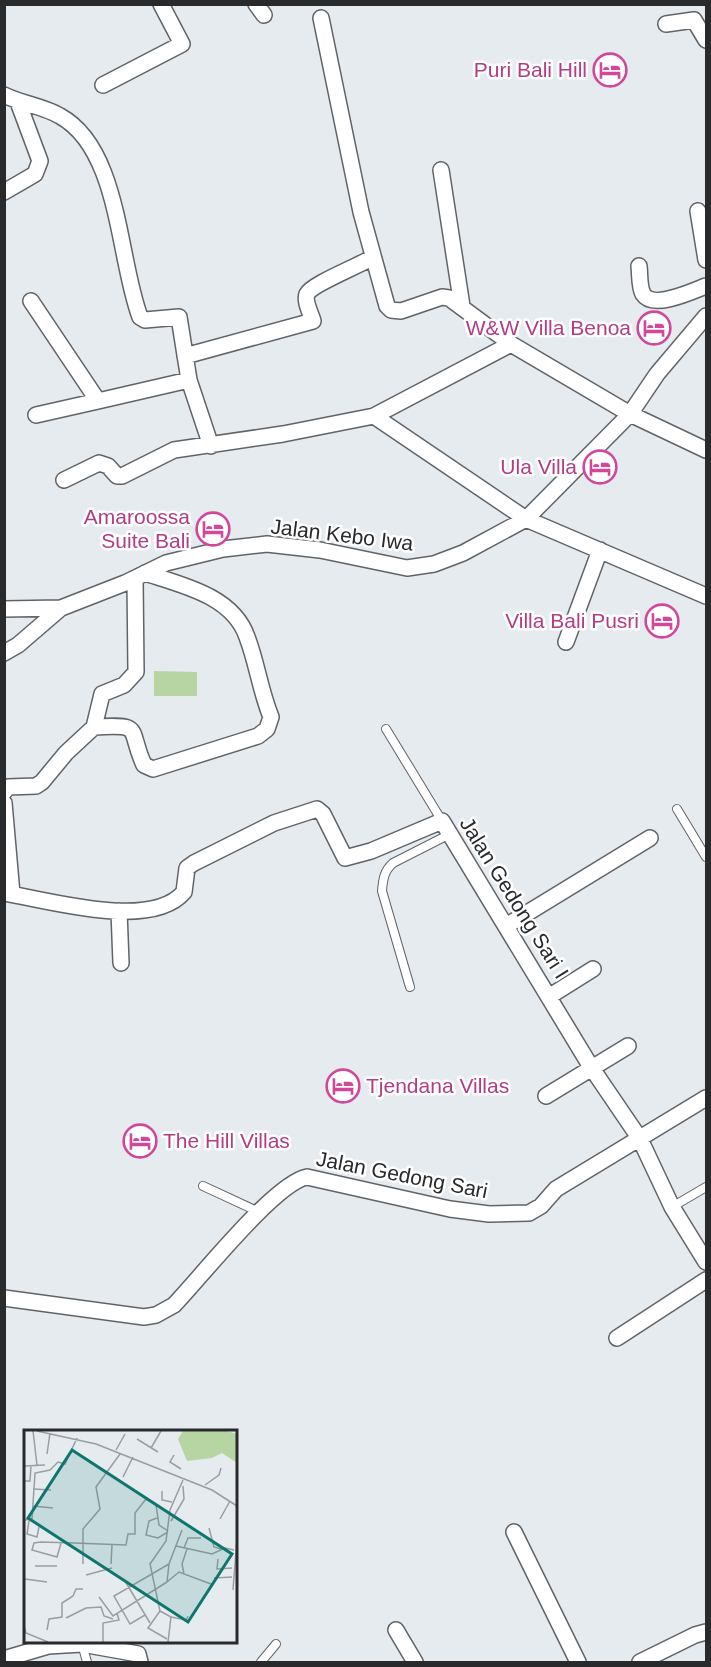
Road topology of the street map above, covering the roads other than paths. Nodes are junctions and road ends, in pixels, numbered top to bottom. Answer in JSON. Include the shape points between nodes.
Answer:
{"nodes":[{"id":1,"x":161,"y":4,"type":"edge"},
{"id":2,"x":321,"y":18,"type":"dead end"},
{"id":3,"x":666,"y":24,"type":"dead end"},
{"id":4,"x":706,"y":40,"type":"edge"},
{"id":5,"x":103,"y":85,"type":"dead end"},
{"id":6,"x":11,"y":98,"type":"edge"},
{"id":7,"x":441,"y":170,"type":"dead end"},
{"id":8,"x":4,"y":192,"type":"edge"},
{"id":9,"x":698,"y":211,"type":"dead end"},
{"id":10,"x":373,"y":257,"type":"junction"},
{"id":11,"x":706,"y":260,"type":"edge"},
{"id":12,"x":639,"y":266,"type":"dead end"},
{"id":13,"x":706,"y":286,"type":"edge"},
{"id":14,"x":31,"y":301,"type":"dead end"},
{"id":15,"x":462,"y":306,"type":"junction"},
{"id":16,"x":706,"y":316,"type":"edge"},
{"id":17,"x":511,"y":344,"type":"junction"},
{"id":18,"x":184,"y":356,"type":"junction"},
{"id":19,"x":189,"y":380,"type":"junction"},
{"id":20,"x":98,"y":401,"type":"junction"},
{"id":21,"x":630,"y":414,"type":"junction"},
{"id":22,"x":36,"y":415,"type":"dead end"},
{"id":23,"x":374,"y":416,"type":"junction"},
{"id":24,"x":211,"y":446,"type":"junction"},
{"id":25,"x":706,"y":450,"type":"edge"},
{"id":26,"x":64,"y":480,"type":"dead end"},
{"id":27,"x":526,"y":519,"type":"junction"},
{"id":28,"x":600,"y":550,"type":"junction"},
{"id":29,"x":140,"y":576,"type":"junction"},
{"id":30,"x":706,"y":596,"type":"edge"},
{"id":31,"x":61,"y":608,"type":"junction"},
{"id":32,"x":4,"y":609,"type":"edge"},
{"id":33,"x":566,"y":642,"type":"dead end"},
{"id":34,"x":4,"y":653,"type":"edge"},
{"id":35,"x":94,"y":727,"type":"junction"},
{"id":36,"x":386,"y":729,"type":"dead end"},
{"id":37,"x":4,"y":792,"type":"edge"},
{"id":38,"x":4,"y":803,"type":"edge"},
{"id":39,"x":676,"y":809,"type":"dead end"},
{"id":40,"x":446,"y":828,"type":"junction"},
{"id":41,"x":650,"y":838,"type":"dead end"},
{"id":42,"x":706,"y":857,"type":"edge"},
{"id":43,"x":8,"y":894,"type":"edge"},
{"id":44,"x":119,"y":911,"type":"junction"},
{"id":45,"x":506,"y":926,"type":"junction"},
{"id":46,"x":121,"y":963,"type":"dead end"},
{"id":47,"x":593,"y":969,"type":"dead end"},
{"id":48,"x":410,"y":987,"type":"dead end"},
{"id":49,"x":550,"y":996,"type":"junction"},
{"id":50,"x":628,"y":1046,"type":"dead end"},
{"id":51,"x":591,"y":1067,"type":"junction"},
{"id":52,"x":546,"y":1096,"type":"dead end"},
{"id":53,"x":706,"y":1098,"type":"edge"},
{"id":54,"x":640,"y":1139,"type":"junction"},
{"id":55,"x":203,"y":1186,"type":"dead end"},
{"id":56,"x":706,"y":1187,"type":"edge"},
{"id":57,"x":672,"y":1207,"type":"junction"},
{"id":58,"x":259,"y":1212,"type":"junction"},
{"id":59,"x":706,"y":1262,"type":"edge"},
{"id":60,"x":706,"y":1280,"type":"edge"},
{"id":61,"x":4,"y":1298,"type":"edge"},
{"id":62,"x":617,"y":1338,"type":"dead end"},
{"id":63,"x":514,"y":1532,"type":"dead end"},
{"id":64,"x":396,"y":1630,"type":"dead end"},
{"id":65,"x":706,"y":1632,"type":"edge"},
{"id":66,"x":82,"y":1644,"type":"junction"},
{"id":67,"x":276,"y":1644,"type":"dead end"},
{"id":68,"x":4,"y":1659,"type":"edge"},
{"id":69,"x":87,"y":1662,"type":"edge"},
{"id":70,"x":140,"y":1662,"type":"edge"},
{"id":71,"x":261,"y":1662,"type":"edge"},
{"id":72,"x":415,"y":1662,"type":"edge"},
{"id":73,"x":579,"y":1662,"type":"edge"},
{"id":74,"x":642,"y":1662,"type":"edge"}],
"edges":[{"from":1,"to":5,"type":"street","via":[[182,44]]},
{"from":2,"to":10,"type":"street"},
{"from":3,"to":4,"type":"street","via":[[694,20]]},
{"from":6,"to":8,"type":"street","via":[[40,161],[34,174]]},
{"from":6,"to":18,"type":"street","via":[[61,116],[80,131],[93,150],[106,180],[140,317],[179,317]]},
{"from":7,"to":15,"type":"street"},
{"from":9,"to":11,"type":"street"},
{"from":10,"to":15,"type":"street","via":[[391,310],[401,311],[442,297]]},
{"from":10,"to":18,"type":"street","via":[[312,288],[306,298],[313,321]]},
{"from":12,"to":13,"type":"street","via":[[646,298],[662,301]]},
{"from":14,"to":20,"type":"street"},
{"from":15,"to":17,"type":"street"},
{"from":16,"to":21,"type":"street","name":"Jalan Kebo Iwa","via":[[657,374]]},
{"from":17,"to":21,"type":"street"},
{"from":17,"to":23,"type":"street"},
{"from":18,"to":19,"type":"street"},
{"from":19,"to":20,"type":"street"},
{"from":19,"to":24,"type":"street"},
{"from":20,"to":22,"type":"street"},
{"from":21,"to":25,"type":"street"},
{"from":21,"to":27,"type":"street","name":"Jalan Kebo Iwa"},
{"from":23,"to":24,"type":"street"},
{"from":23,"to":27,"type":"street"},
{"from":24,"to":26,"type":"street","via":[[174,450],[122,476],[99,463]]},
{"from":27,"to":28,"type":"street"},
{"from":27,"to":29,"type":"street","name":"Jalan Kebo Iwa","via":[[463,553],[434,564],[407,568],[320,550],[267,544],[183,558]]},
{"from":28,"to":30,"type":"street"},
{"from":28,"to":33,"type":"street"},
{"from":29,"to":31,"type":"street","name":"Jalan Kebo Iwa"},
{"from":29,"to":35,"type":"street","via":[[136,672],[124,685],[102,694]]},
{"from":29,"to":35,"type":"street","via":[[199,592],[224,605],[235,616],[246,634],[270,723],[258,736],[153,769],[144,765],[138,740],[130,729],[122,725]]},
{"from":31,"to":32,"type":"street","name":"Jalan Kebo Iwa"},
{"from":31,"to":34,"type":"street","name":"Jalan Kebo Iwa"},
{"from":35,"to":37,"type":"street","via":[[42,782]]},
{"from":36,"to":40,"type":"lane"},
{"from":38,"to":43,"type":"street","name":"Jalan Gedong Sari I"},
{"from":39,"to":42,"type":"lane"},
{"from":40,"to":44,"type":"street","name":"Jalan Gedong Sari I","via":[[345,858],[323,813],[317,809],[274,823],[194,863],[187,868],[184,892],[164,907]]},
{"from":40,"to":45,"type":"street","name":"Jalan Gedong Sari I"},
{"from":40,"to":48,"type":"lane","via":[[393,863],[382,880]]},
{"from":41,"to":45,"type":"street"},
{"from":43,"to":44,"type":"street","name":"Jalan Gedong Sari I"},
{"from":44,"to":46,"type":"street"},
{"from":45,"to":49,"type":"street","name":"Jalan Gedong Sari I"},
{"from":47,"to":49,"type":"street"},
{"from":49,"to":51,"type":"street","name":"Jalan Gedong Sari I"},
{"from":50,"to":51,"type":"street"},
{"from":51,"to":52,"type":"street"},
{"from":51,"to":54,"type":"street","name":"Jalan Gedong Sari I"},
{"from":53,"to":54,"type":"street","name":"Jalan Gedong Sari"},
{"from":54,"to":57,"type":"street","name":"Jalan Gedong Sari I"},
{"from":54,"to":58,"type":"street","name":"Jalan Gedong Sari","via":[[556,1189],[529,1213],[489,1214],[450,1209],[307,1176],[285,1187]]},
{"from":55,"to":58,"type":"lane"},
{"from":56,"to":57,"type":"lane"},
{"from":57,"to":59,"type":"street","name":"Jalan Gedong Sari I"},
{"from":58,"to":61,"type":"street","name":"Jalan Gedong Sari","via":[[174,1305],[156,1315],[133,1316]]},
{"from":60,"to":62,"type":"street"},
{"from":63,"to":73,"type":"street"},
{"from":64,"to":72,"type":"street"},
{"from":65,"to":74,"type":"street"},
{"from":66,"to":68,"type":"street","via":[[48,1646]]},
{"from":66,"to":69,"type":"lane"},
{"from":66,"to":70,"type":"street","via":[[138,1654]]},
{"from":67,"to":71,"type":"lane"}]}
